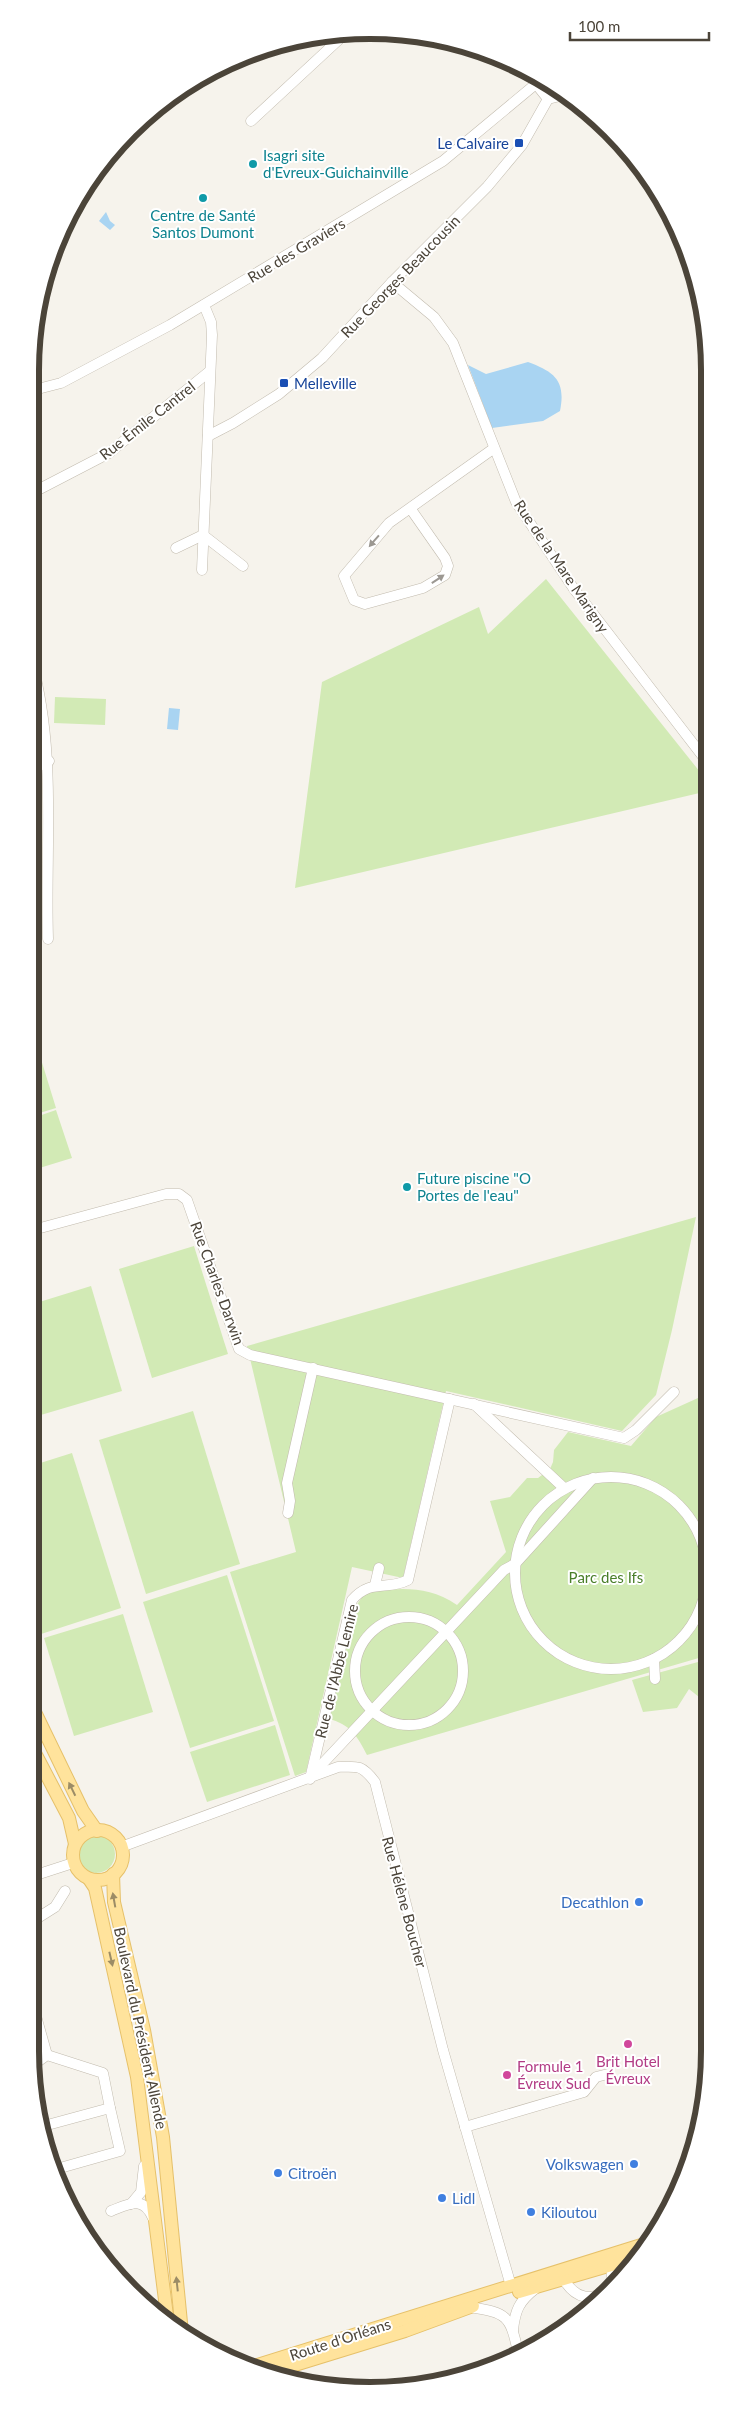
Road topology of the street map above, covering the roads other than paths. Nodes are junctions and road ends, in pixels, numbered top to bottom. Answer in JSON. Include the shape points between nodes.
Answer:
{"nodes":[{"id":1,"x":338,"y":40,"type":"edge"},
{"id":2,"x":536,"y":83,"type":"edge"},
{"id":3,"x":542,"y":87,"type":"edge"},
{"id":4,"x":557,"y":97,"type":"edge"},
{"id":5,"x":548,"y":99,"type":"junction"},
{"id":6,"x":251,"y":121,"type":"dead end"},
{"id":7,"x":392,"y":282,"type":"junction"},
{"id":8,"x":204,"y":305,"type":"junction"},
{"id":9,"x":210,"y":371,"type":"junction"},
{"id":10,"x":39,"y":389,"type":"edge"},
{"id":11,"x":208,"y":436,"type":"junction"},
{"id":12,"x":493,"y":449,"type":"junction"},
{"id":13,"x":39,"y":489,"type":"edge"},
{"id":14,"x":410,"y":508,"type":"junction"},
{"id":15,"x":203,"y":536,"type":"junction"},
{"id":16,"x":176,"y":548,"type":"dead end"},
{"id":17,"x":243,"y":566,"type":"dead end"},
{"id":18,"x":202,"y":570,"type":"dead end"},
{"id":19,"x":39,"y":692,"type":"edge"},
{"id":20,"x":701,"y":754,"type":"edge"},
{"id":21,"x":49,"y":761,"type":"junction"},
{"id":22,"x":39,"y":766,"type":"edge"},
{"id":23,"x":48,"y":939,"type":"dead end"},
{"id":24,"x":39,"y":1228,"type":"edge"},
{"id":25,"x":314,"y":1368,"type":"junction"},
{"id":26,"x":674,"y":1392,"type":"dead end"},
{"id":27,"x":450,"y":1399,"type":"junction"},
{"id":28,"x":473,"y":1404,"type":"junction"},
{"id":29,"x":593,"y":1478,"type":"junction"},
{"id":30,"x":564,"y":1488,"type":"junction"},
{"id":31,"x":288,"y":1513,"type":"dead end"},
{"id":32,"x":701,"y":1540,"type":"edge"},
{"id":33,"x":515,"y":1564,"type":"junction"},
{"id":34,"x":379,"y":1568,"type":"dead end"},
{"id":35,"x":375,"y":1585,"type":"junction"},
{"id":36,"x":701,"y":1606,"type":"edge"},
{"id":37,"x":447,"y":1632,"type":"junction"},
{"id":38,"x":654,"y":1659,"type":"junction"},
{"id":39,"x":655,"y":1679,"type":"dead end"},
{"id":40,"x":372,"y":1711,"type":"junction"},
{"id":41,"x":39,"y":1720,"type":"edge"},
{"id":42,"x":39,"y":1760,"type":"edge"},
{"id":43,"x":310,"y":1778,"type":"junction"},
{"id":44,"x":98,"y":1831,"type":"junction"},
{"id":45,"x":75,"y":1844,"type":"junction"},
{"id":46,"x":122,"y":1847,"type":"junction"},
{"id":47,"x":73,"y":1863,"type":"junction"},
{"id":48,"x":39,"y":1874,"type":"edge"},
{"id":49,"x":113,"y":1874,"type":"junction"},
{"id":50,"x":89,"y":1879,"type":"junction"},
{"id":51,"x":64,"y":1891,"type":"dead end"},
{"id":52,"x":39,"y":1917,"type":"edge"},
{"id":53,"x":39,"y":2027,"type":"edge"},
{"id":54,"x":47,"y":2055,"type":"junction"},
{"id":55,"x":39,"y":2061,"type":"edge"},
{"id":56,"x":608,"y":2074,"type":"dead end"},
{"id":57,"x":110,"y":2108,"type":"junction"},
{"id":58,"x":47,"y":2125,"type":"edge"},
{"id":59,"x":465,"y":2127,"type":"junction"},
{"id":60,"x":146,"y":2135,"type":"junction"},
{"id":61,"x":60,"y":2168,"type":"edge"},
{"id":62,"x":131,"y":2204,"type":"junction"},
{"id":63,"x":111,"y":2211,"type":"dead end"},
{"id":64,"x":156,"y":2224,"type":"junction"},
{"id":65,"x":638,"y":2246,"type":"edge"},
{"id":66,"x":626,"y":2261,"type":"edge"},
{"id":67,"x":612,"y":2265,"type":"junction"},
{"id":68,"x":611,"y":2278,"type":"edge"},
{"id":69,"x":564,"y":2280,"type":"junction"},
{"id":70,"x":511,"y":2286,"type":"junction"},
{"id":71,"x":538,"y":2288,"type":"junction"},
{"id":72,"x":591,"y":2297,"type":"edge"},
{"id":73,"x":470,"y":2307,"type":"junction"},
{"id":74,"x":167,"y":2313,"type":"edge"},
{"id":75,"x":181,"y":2323,"type":"edge"},
{"id":76,"x":513,"y":2330,"type":"junction"},
{"id":77,"x":517,"y":2348,"type":"edge"},
{"id":78,"x":261,"y":2364,"type":"edge"},
{"id":79,"x":280,"y":2370,"type":"edge"}],
"edges":[{"from":1,"to":6,"type":"street"},
{"from":2,"to":8,"type":"street","name":"Rue des Graviers","via":[[443,161]]},
{"from":3,"to":5,"type":"street"},
{"from":4,"to":5,"type":"street"},
{"from":5,"to":7,"type":"street","name":"Rue Georges Beaucousin","via":[[522,145],[487,187]]},
{"from":7,"to":11,"type":"street","name":"Rue Georges Beaucousin","via":[[322,358],[279,394]]},
{"from":7,"to":12,"type":"street","name":"Rue de la Mare Marigny","via":[[434,317],[453,344]]},
{"from":8,"to":9,"type":"street","via":[[212,322]]},
{"from":8,"to":10,"type":"street","name":"Rue des Graviers","via":[[61,383]]},
{"from":9,"to":11,"type":"street"},
{"from":9,"to":13,"type":"street","name":"Rue Émile Cantrel","via":[[109,452]]},
{"from":11,"to":15,"type":"street"},
{"from":12,"to":14,"type":"street"},
{"from":12,"to":20,"type":"street","name":"Rue de la Mare Marigny","via":[[516,502],[574,589]]},
{"from":14,"to":14,"type":"street","one_way":true,"via":[[389,523],[344,576],[354,600],[366,604],[423,588],[445,575],[448,566],[445,558]]},
{"from":15,"to":16,"type":"street"},
{"from":15,"to":17,"type":"street"},
{"from":15,"to":18,"type":"street"},
{"from":19,"to":21,"type":"street"},
{"from":21,"to":22,"type":"street"},
{"from":21,"to":23,"type":"street"},
{"from":24,"to":25,"type":"street","name":"Rue Charles Darwin","via":[[111,1207],[179,1194],[187,1200],[239,1349],[250,1355]]},
{"from":25,"to":27,"type":"street","name":"Rue Charles Darwin"},
{"from":25,"to":31,"type":"street","via":[[287,1483]]},
{"from":26,"to":28,"type":"street","name":"Rue Charles Darwin","via":[[624,1438]]},
{"from":27,"to":28,"type":"street","name":"Rue Charles Darwin"},
{"from":27,"to":35,"type":"street","via":[[408,1580],[401,1584]]},
{"from":28,"to":30,"type":"street"},
{"from":29,"to":30,"type":"street"},
{"from":29,"to":32,"type":"street","via":[[628,1478],[660,1489],[686,1512]]},
{"from":29,"to":33,"type":"street"},
{"from":30,"to":33,"type":"street","via":[[530,1520],[522,1534]]},
{"from":33,"to":37,"type":"street","via":[[504,1570]]},
{"from":33,"to":38,"type":"street","via":[[516,1590],[524,1614],[538,1635],[556,1652],[587,1666],[604,1669],[621,1669]]},
{"from":34,"to":35,"type":"street"},
{"from":35,"to":43,"type":"street","name":"Rue de l'Abbé Lemire","via":[[358,1593],[348,1609]]},
{"from":36,"to":38,"type":"street","via":[[686,1634]]},
{"from":37,"to":40,"type":"street"},
{"from":37,"to":40,"type":"street","via":[[458,1649],[464,1670],[459,1690],[448,1709],[431,1720],[410,1726],[390,1722]]},
{"from":37,"to":40,"type":"street","via":[[426,1619],[402,1617],[390,1620],[370,1633],[357,1654],[355,1672],[358,1690]]},
{"from":38,"to":39,"type":"street"},
{"from":40,"to":43,"type":"street"},
{"from":44,"to":41,"type":"main road","one_way":true,"via":[[83,1811]]},
{"from":42,"to":45,"type":"main road","via":[[69,1818]]},
{"from":43,"to":46,"type":"street","name":"Rue Hélène Boucher"},
{"from":43,"to":59,"type":"street","name":"Rue Hélène Boucher","via":[[338,1767],[359,1766],[375,1782]]},
{"from":44,"to":45,"type":"main road","via":[[90,1832]]},
{"from":44,"to":46,"type":"main road","via":[[114,1835]]},
{"from":45,"to":47,"type":"main road"},
{"from":46,"to":49,"type":"main road","via":[[123,1859]]},
{"from":47,"to":48,"type":"street"},
{"from":47,"to":50,"type":"main road","via":[[76,1870]]},
{"from":49,"to":50,"type":"main road"},
{"from":75,"to":49,"type":"main road","name":"Boulevard du Président Allende","one_way":true,"via":[[159,2111],[114,1902]]},
{"from":50,"to":60,"type":"main road","one_way":true,"via":[[95,1888],[128,2029]]},
{"from":51,"to":52,"type":"street","via":[[56,1906]]},
{"from":53,"to":54,"type":"street"},
{"from":54,"to":55,"type":"street"},
{"from":54,"to":57,"type":"street","via":[[103,2074]]},
{"from":56,"to":59,"type":"street","via":[[596,2077],[584,2092]]},
{"from":57,"to":58,"type":"street"},
{"from":57,"to":61,"type":"street","via":[[120,2151]]},
{"from":59,"to":70,"type":"street","name":"Rue Hélène Boucher"},
{"from":60,"to":62,"type":"street","via":[[141,2192]]},
{"from":60,"to":64,"type":"main road"},
{"from":62,"to":63,"type":"street"},
{"from":62,"to":64,"type":"street","via":[[149,2209]]},
{"from":64,"to":74,"type":"main road"},
{"from":65,"to":70,"type":"main road","name":"Route d'Orléans"},
{"from":66,"to":67,"type":"main road"},
{"from":67,"to":68,"type":"street"},
{"from":67,"to":69,"type":"main road"},
{"from":69,"to":71,"type":"main road"},
{"from":69,"to":72,"type":"street","via":[[572,2292]]},
{"from":70,"to":78,"type":"main road","name":"Route d'Orléans"},
{"from":71,"to":73,"type":"main road"},
{"from":71,"to":76,"type":"street","via":[[520,2303]]},
{"from":73,"to":76,"type":"street","via":[[498,2312]]},
{"from":73,"to":79,"type":"main road"},
{"from":76,"to":77,"type":"street"}]}
